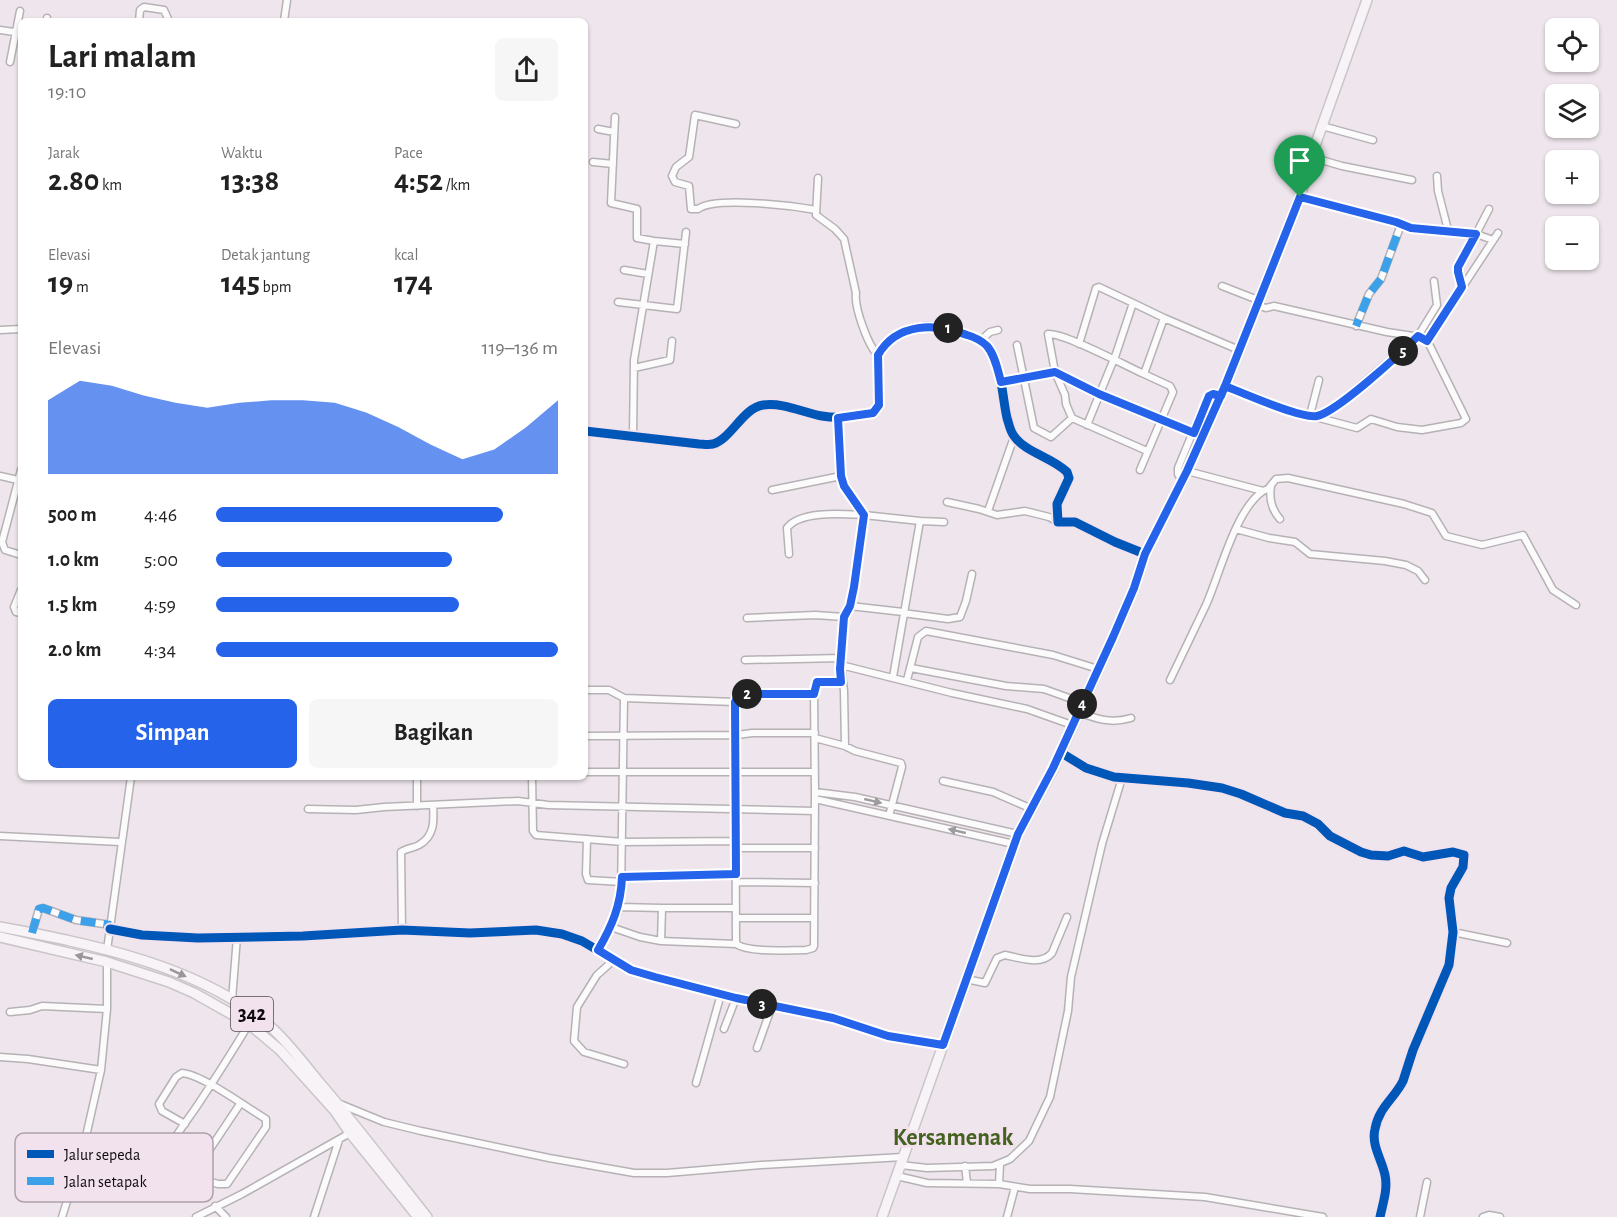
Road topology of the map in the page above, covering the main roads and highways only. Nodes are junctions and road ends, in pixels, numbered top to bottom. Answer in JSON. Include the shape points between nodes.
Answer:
{"nodes":[{"id":1,"x":1367,"y":0,"type":"edge"},
{"id":2,"x":0,"y":927,"type":"edge"},
{"id":3,"x":0,"y":937,"type":"edge"},
{"id":4,"x":60,"y":939,"type":"junction"},
{"id":5,"x":58,"y":951,"type":"junction"},
{"id":6,"x":142,"y":960,"type":"junction"},
{"id":7,"x":140,"y":972,"type":"junction"},
{"id":8,"x":418,"y":1217,"type":"edge"},
{"id":9,"x":427,"y":1217,"type":"edge"},
{"id":10,"x":882,"y":1217,"type":"edge"}],
"edges":[{"from":1,"to":10,"type":"main road","via":[[1300,197],[1221,396],[1198,434],[1187,471],[1145,554],[1081,708],[1014,844]]},
{"from":2,"to":4,"type":"main road","number":"342"},
{"from":3,"to":5,"type":"main road","number":"342"},
{"from":4,"to":5,"type":"main road"},
{"from":4,"to":6,"type":"main road","number":"342"},
{"from":7,"to":5,"type":"main road","number":"342","one_way":true},
{"from":6,"to":7,"type":"main road"},
{"from":6,"to":9,"type":"main road","number":"342","one_way":true,"via":[[169,969],[232,1001],[279,1035]]},
{"from":7,"to":8,"type":"main road","number":"342","via":[[195,993],[249,1024],[294,1064]]}]}
